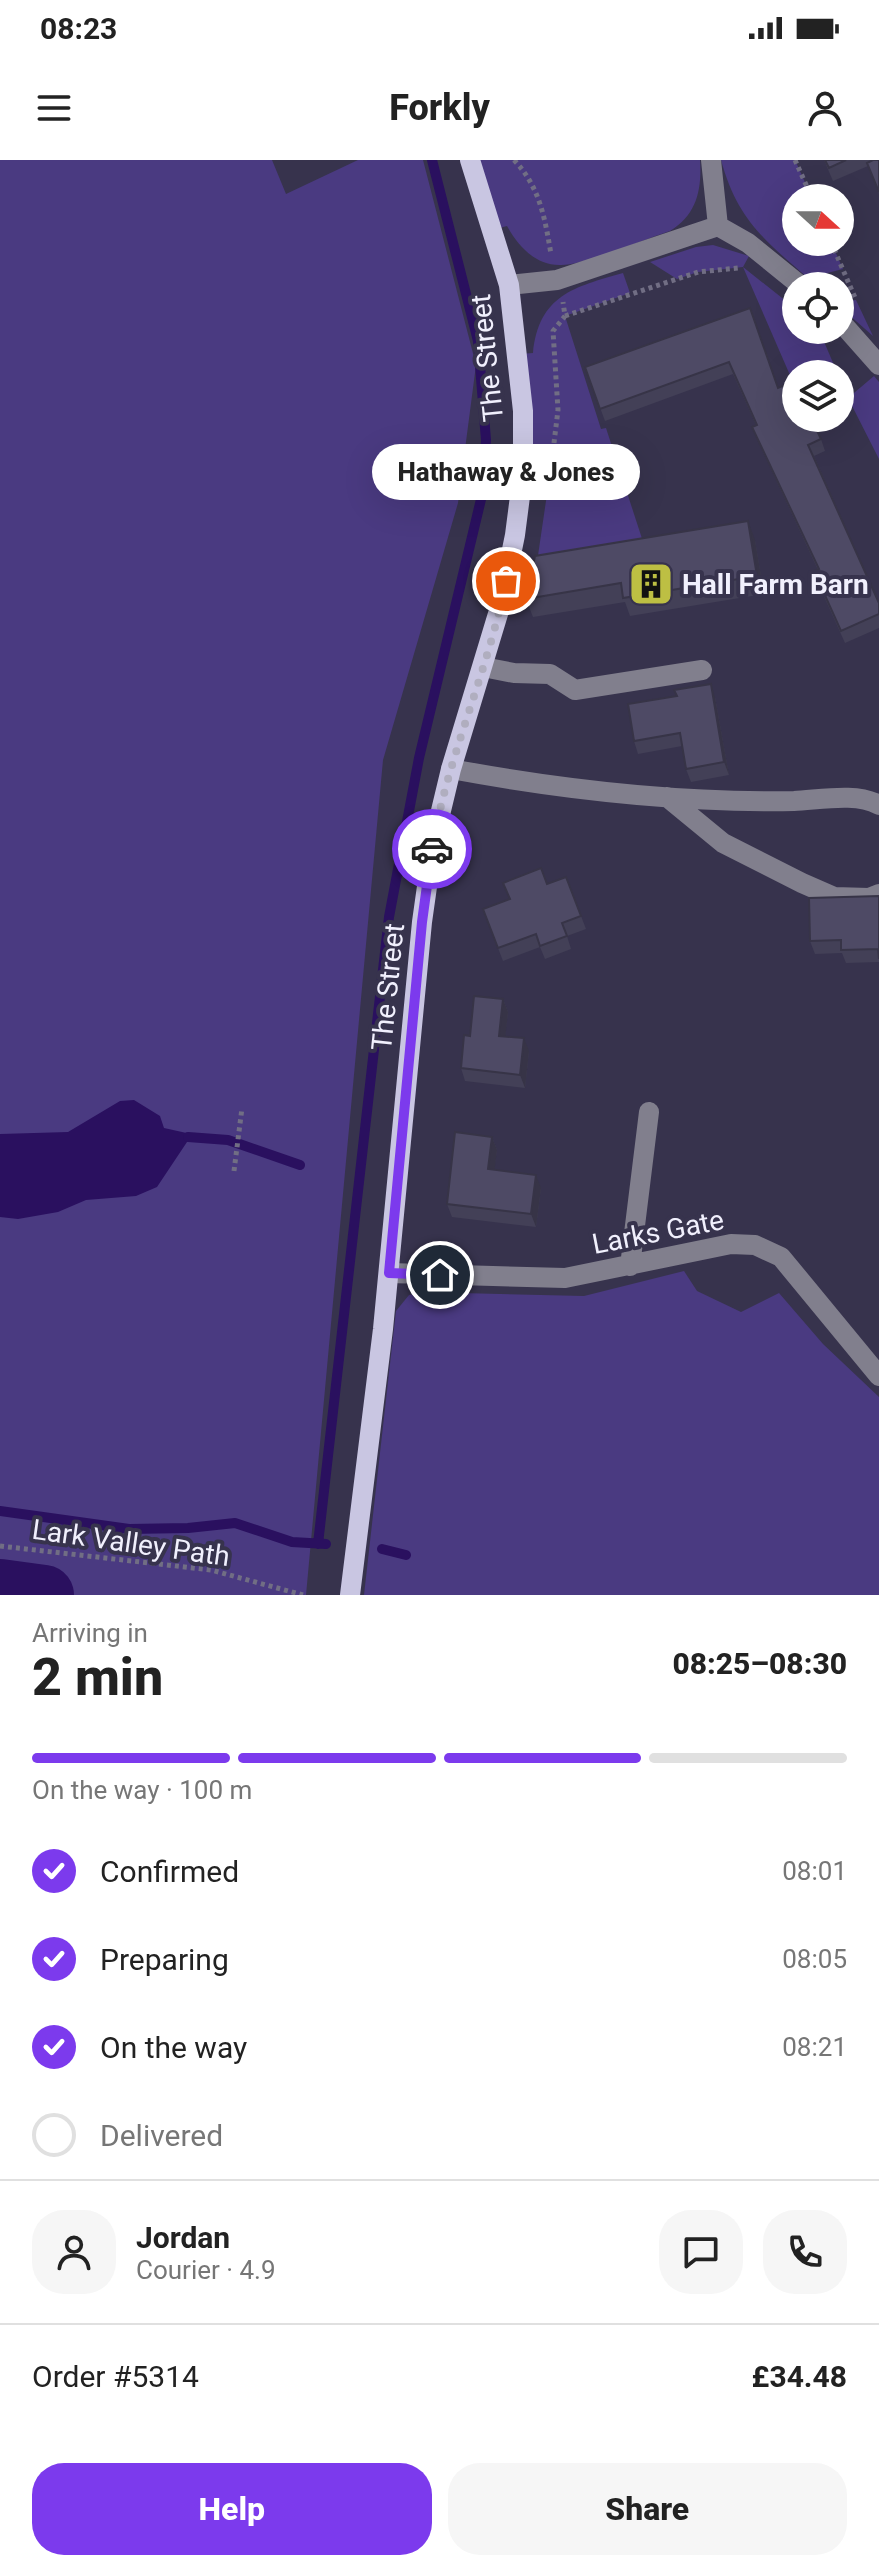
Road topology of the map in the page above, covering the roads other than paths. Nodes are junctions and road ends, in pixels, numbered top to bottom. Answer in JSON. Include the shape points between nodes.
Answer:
{"nodes":[{"id":1,"x":470,"y":160,"type":"edge"},
{"id":2,"x":711,"y":160,"type":"edge"},
{"id":3,"x":718,"y":226,"type":"junction"},
{"id":4,"x":784,"y":272,"type":"edge"},
{"id":5,"x":509,"y":285,"type":"junction"},
{"id":6,"x":854,"y":337,"type":"edge"},
{"id":7,"x":879,"y":365,"type":"edge"},
{"id":8,"x":483,"y":667,"type":"junction"},
{"id":9,"x":702,"y":670,"type":"dead end"},
{"id":10,"x":451,"y":769,"type":"junction"},
{"id":11,"x":667,"y":797,"type":"junction"},
{"id":12,"x":879,"y":805,"type":"edge"},
{"id":13,"x":879,"y":894,"type":"edge"},
{"id":14,"x":649,"y":1112,"type":"dead end"},
{"id":15,"x":630,"y":1266,"type":"junction"},
{"id":16,"x":389,"y":1273,"type":"junction"},
{"id":17,"x":879,"y":1376,"type":"edge"},
{"id":18,"x":350,"y":1595,"type":"edge"}],
"edges":[{"from":1,"to":5,"type":"main road","name":"The Street"},
{"from":2,"to":3,"type":"street"},
{"from":3,"to":4,"type":"street"},
{"from":3,"to":5,"type":"street","via":[[557,280]]},
{"from":5,"to":8,"type":"main road","name":"The Street","via":[[523,411],[523,473],[507,576]]},
{"from":6,"to":7,"type":"street"},
{"from":8,"to":9,"type":"street","via":[[550,674],[575,690]]},
{"from":8,"to":10,"type":"main road","name":"The Street"},
{"from":10,"to":11,"type":"street","via":[[540,785]]},
{"from":10,"to":16,"type":"main road","name":"The Street","via":[[422,922]]},
{"from":11,"to":12,"type":"street","via":[[747,802],[849,799]]},
{"from":11,"to":13,"type":"street","via":[[723,843],[802,883],[834,897]]},
{"from":14,"to":15,"type":"street"},
{"from":15,"to":16,"type":"street","name":"Larks Gate","via":[[565,1278]]},
{"from":15,"to":17,"type":"street","name":"Larks Gate","via":[[731,1244],[755,1245],[781,1257]]},
{"from":16,"to":18,"type":"main road","name":"The Street"}]}
